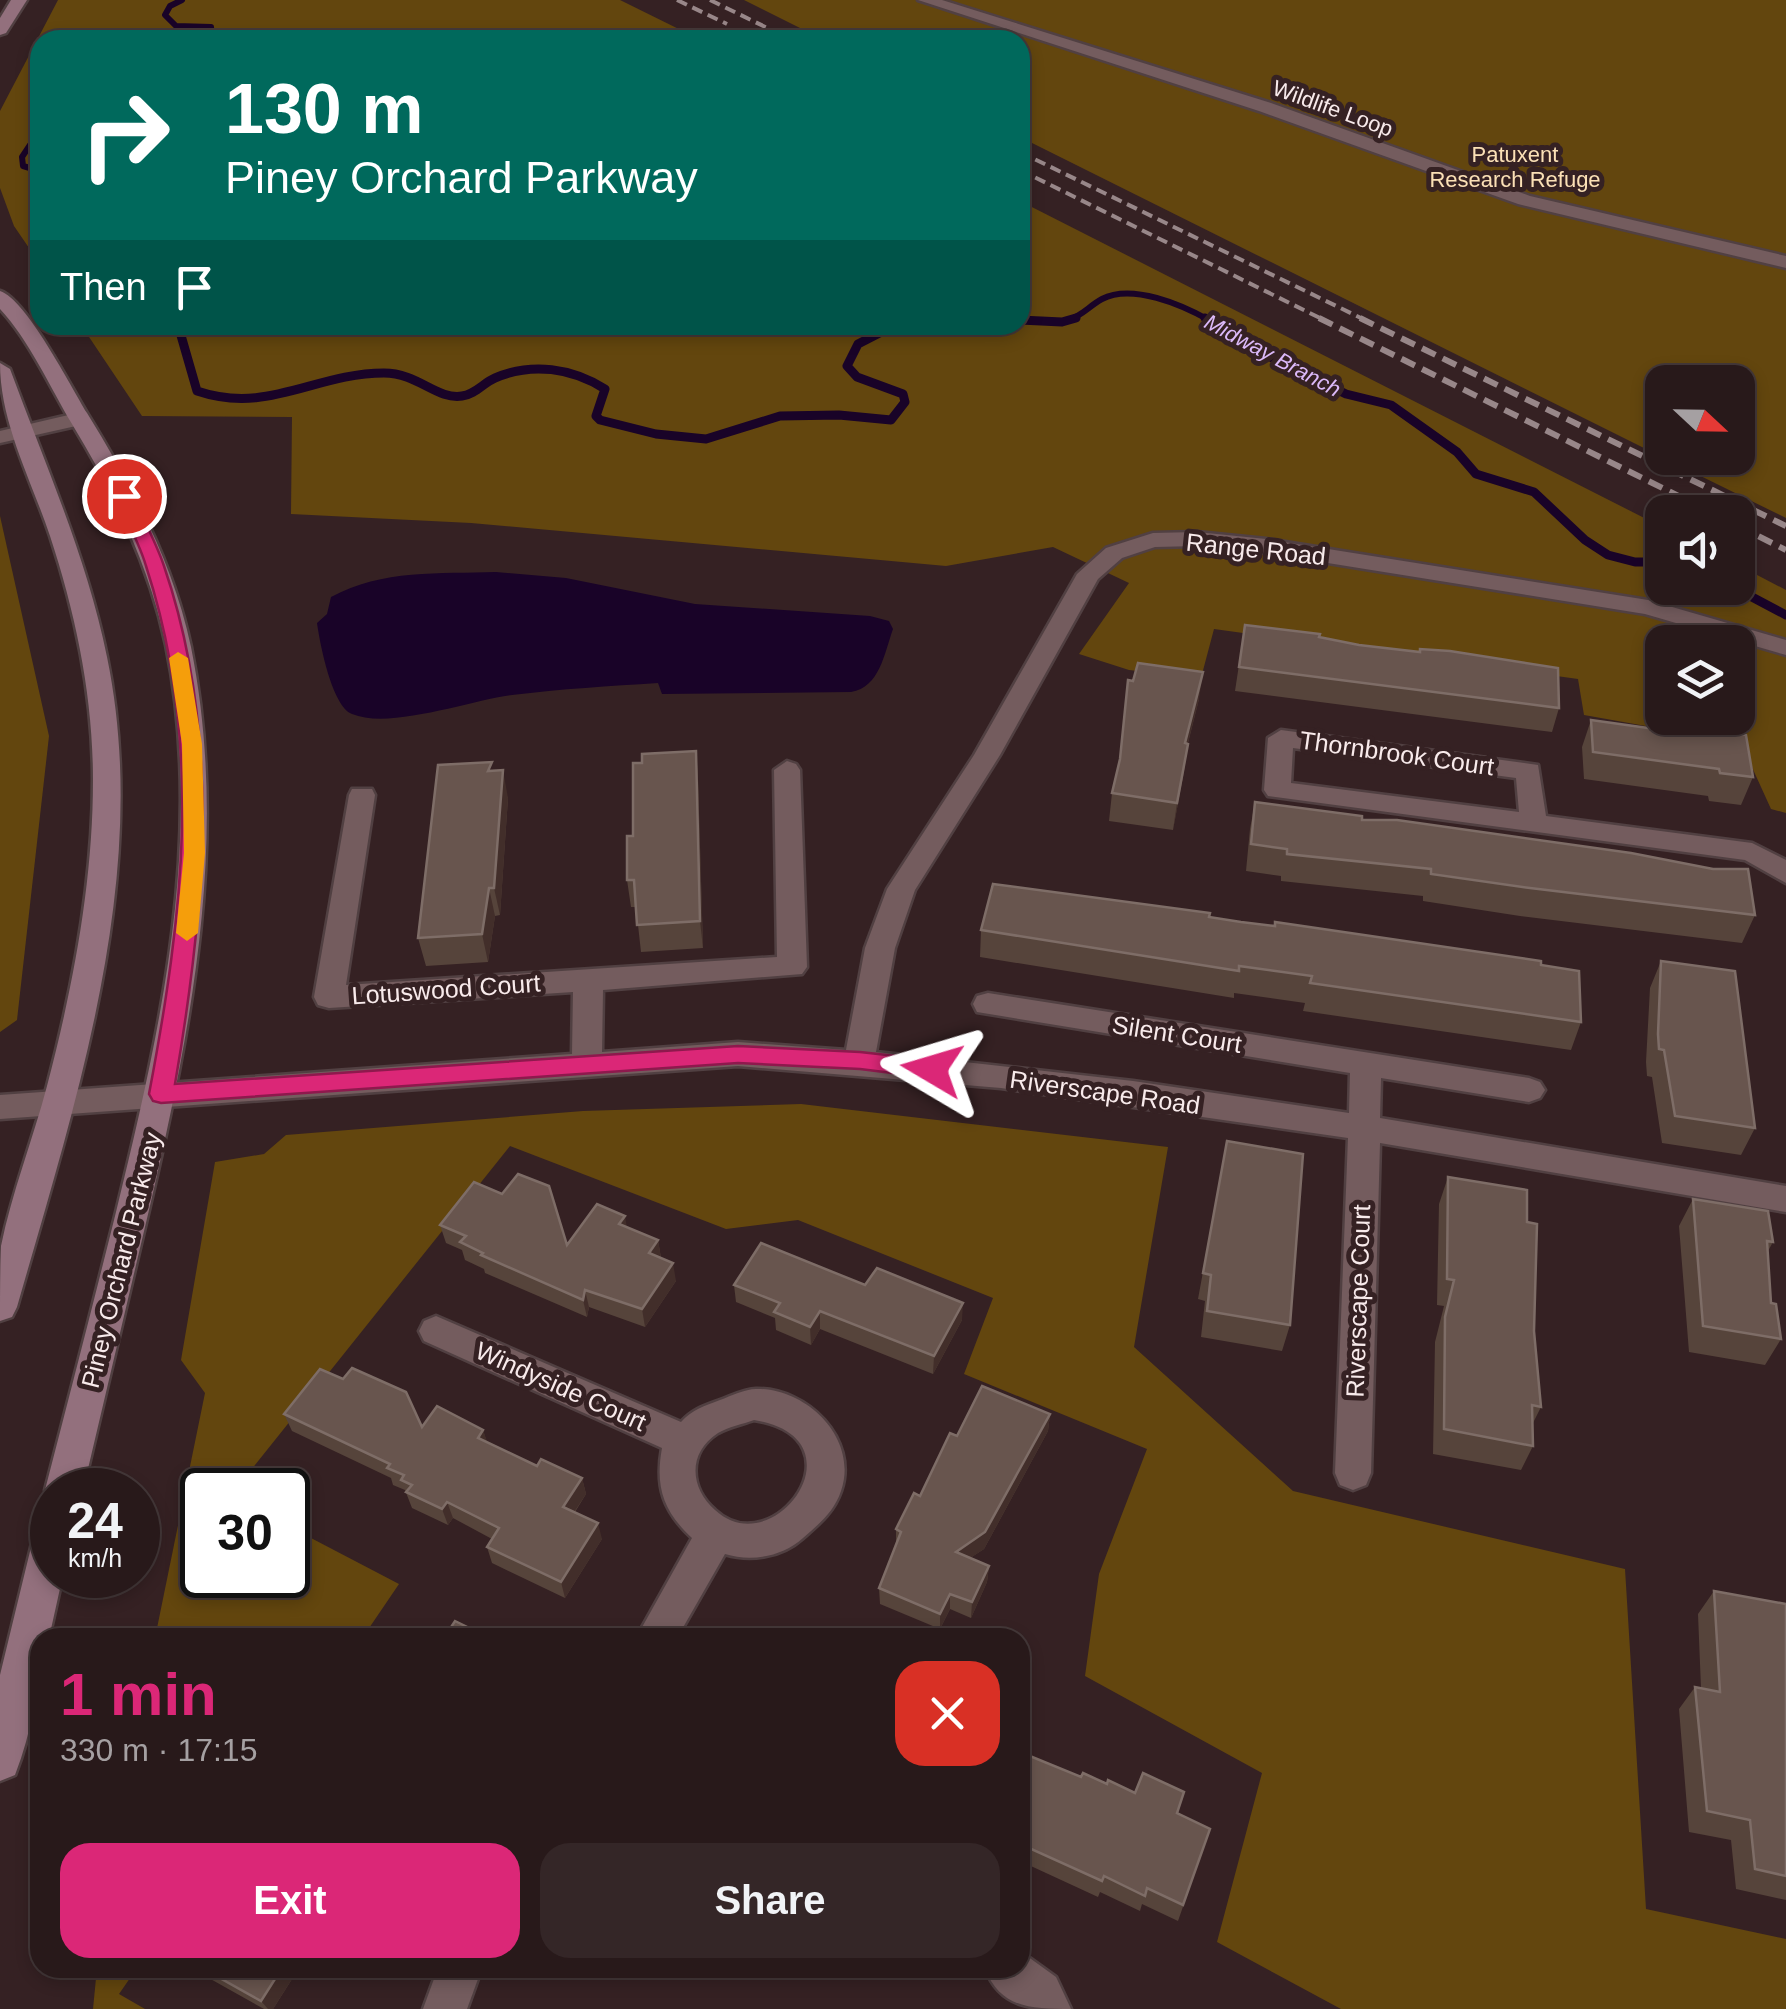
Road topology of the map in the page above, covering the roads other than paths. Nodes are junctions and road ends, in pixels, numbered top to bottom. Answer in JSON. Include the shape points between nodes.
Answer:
{"nodes":[{"id":1,"x":20,"y":0,"type":"edge"},
{"id":2,"x":926,"y":0,"type":"edge"},
{"id":3,"x":0,"y":30,"type":"edge"},
{"id":4,"x":1021,"y":30,"type":"edge"},
{"id":5,"x":1030,"y":33,"type":"edge"},
{"id":6,"x":1786,"y":262,"type":"edge"},
{"id":7,"x":0,"y":297,"type":"edge"},
{"id":8,"x":0,"y":369,"type":"edge"},
{"id":9,"x":77,"y":419,"type":"junction"},
{"id":10,"x":11,"y":435,"type":"edge"},
{"id":11,"x":1786,"y":648,"type":"edge"},
{"id":12,"x":788,"y":770,"type":"dead end"},
{"id":13,"x":362,"y":794,"type":"dead end"},
{"id":14,"x":1533,"y":824,"type":"junction"},
{"id":15,"x":1786,"y":873,"type":"edge"},
{"id":16,"x":588,"y":980,"type":"junction"},
{"id":17,"x":988,"y":1004,"type":"dead end"},
{"id":18,"x":860,"y":1060,"type":"junction"},
{"id":19,"x":587,"y":1063,"type":"junction"},
{"id":20,"x":1366,"y":1064,"type":"junction"},
{"id":21,"x":1529,"y":1090,"type":"dead end"},
{"id":22,"x":161,"y":1094,"type":"junction"},
{"id":23,"x":58,"y":1103,"type":"junction"},
{"id":24,"x":0,"y":1107,"type":"edge"},
{"id":25,"x":1364,"y":1130,"type":"junction"},
{"id":26,"x":1786,"y":1199,"type":"edge"},
{"id":27,"x":0,"y":1306,"type":"edge"},
{"id":28,"x":436,"y":1331,"type":"dead end"},
{"id":29,"x":685,"y":1440,"type":"junction"},
{"id":30,"x":69,"y":1468,"type":"edge"},
{"id":31,"x":1353,"y":1473,"type":"dead end"},
{"id":32,"x":715,"y":1535,"type":"junction"},
{"id":33,"x":38,"y":1598,"type":"edge"},
{"id":34,"x":31,"y":1628,"type":"edge"},
{"id":35,"x":661,"y":1628,"type":"edge"},
{"id":36,"x":30,"y":1632,"type":"edge"},
{"id":37,"x":0,"y":1760,"type":"edge"},
{"id":38,"x":456,"y":1978,"type":"edge"},
{"id":39,"x":1020,"y":1978,"type":"edge"},
{"id":40,"x":444,"y":2009,"type":"edge"},
{"id":41,"x":1049,"y":2009,"type":"edge"}],
"edges":[{"from":1,"to":3,"type":"street"},
{"from":2,"to":4,"type":"street","name":"Wildlife Loop"},
{"from":5,"to":6,"type":"street","name":"Wildlife Loop","via":[[1524,200]]},
{"from":7,"to":9,"type":"street","name":"Piney Orchard Parkway"},
{"from":8,"to":10,"type":"street"},
{"from":9,"to":10,"type":"street"},
{"from":9,"to":22,"type":"street","name":"Piney Orchard Parkway","via":[[154,562],[174,633],[192,744],[194,853],[184,972]]},
{"from":10,"to":23,"type":"street","via":[[64,540],[102,702],[102,860],[86,983]]},
{"from":11,"to":18,"type":"street","name":"Range Road","via":[[1648,607],[1266,546],[1153,540],[1114,553],[1089,574],[1067,607],[986,755],[901,890],[880,948]]},
{"from":12,"to":16,"type":"street","name":"Lotuswood Court","via":[[792,966]]},
{"from":13,"to":16,"type":"street","name":"Lotuswood Court","via":[[330,997]]},
{"from":14,"to":14,"type":"street","name":"Thornbrook Court","via":[[1277,790],[1281,738],[1529,770]]},
{"from":14,"to":15,"type":"street","name":"Thornbrook Court","via":[[1752,852]]},
{"from":16,"to":19,"type":"street"},
{"from":17,"to":20,"type":"street","name":"Silent Court"},
{"from":18,"to":19,"type":"street","name":"Riverscape Road","via":[[738,1054]]},
{"from":18,"to":25,"type":"street","name":"Riverscape Road"},
{"from":19,"to":22,"type":"street","name":"Riverscape Road"},
{"from":20,"to":21,"type":"street","name":"Silent Court"},
{"from":20,"to":25,"type":"street"},
{"from":22,"to":23,"type":"street","name":"Riverscape Road"},
{"from":22,"to":30,"type":"street","name":"Piney Orchard Parkway"},
{"from":23,"to":24,"type":"street","name":"Riverscape Road"},
{"from":23,"to":27,"type":"street"},
{"from":25,"to":26,"type":"street","name":"Riverscape Road"},
{"from":25,"to":31,"type":"street","name":"Riverscape Court"},
{"from":28,"to":29,"type":"street","name":"Windyside Court"},
{"from":29,"to":32,"type":"street","via":[[674,1472],[678,1498]]},
{"from":29,"to":32,"type":"street","via":[[725,1409],[754,1404],[786,1410],[822,1444],[827,1470],[821,1497],[803,1520],[778,1536],[748,1542]]},
{"from":32,"to":35,"type":"street"},
{"from":33,"to":34,"type":"street"},
{"from":36,"to":37,"type":"street"},
{"from":38,"to":40,"type":"street"},
{"from":39,"to":41,"type":"street"}]}
